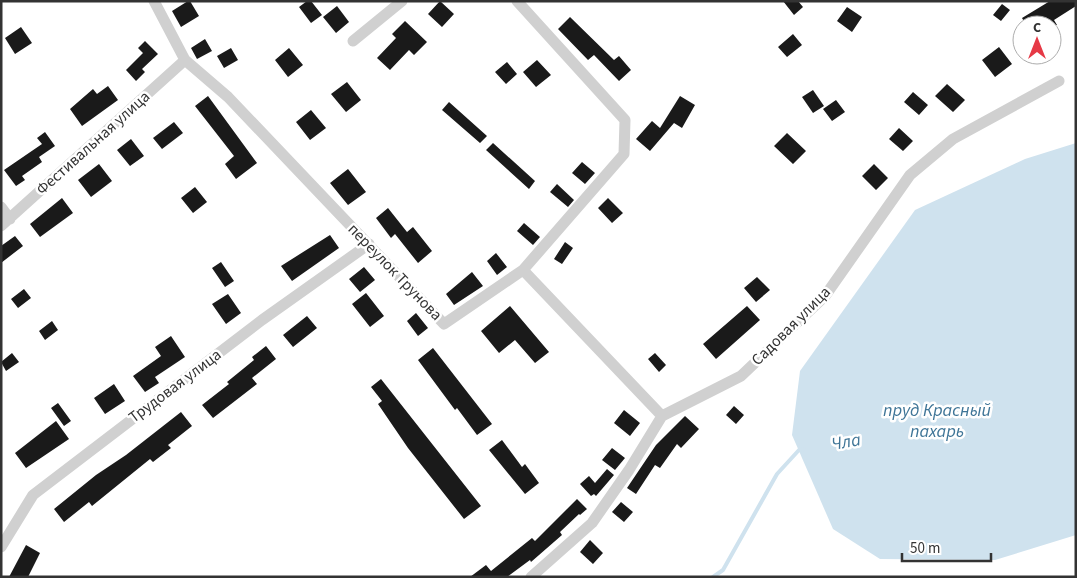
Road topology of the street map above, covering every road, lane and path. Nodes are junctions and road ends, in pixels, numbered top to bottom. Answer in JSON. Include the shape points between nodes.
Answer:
{"nodes":[{"id":1,"x":154,"y":1,"type":"edge"},
{"id":2,"x":402,"y":1,"type":"edge"},
{"id":3,"x":517,"y":1,"type":"edge"},
{"id":4,"x":353,"y":41,"type":"dead end"},
{"id":5,"x":185,"y":60,"type":"junction"},
{"id":6,"x":1059,"y":82,"type":"dead end"},
{"id":7,"x":1,"y":207,"type":"edge"},
{"id":8,"x":6,"y":222,"type":"edge"},
{"id":9,"x":368,"y":244,"type":"junction"},
{"id":10,"x":524,"y":270,"type":"junction"},
{"id":11,"x":662,"y":416,"type":"junction"},
{"id":12,"x":1,"y":547,"type":"edge"},
{"id":13,"x":531,"y":577,"type":"edge"}],
"edges":[{"from":1,"to":5,"type":"street","name":"переулок Трунова"},
{"from":2,"to":4,"type":"street"},
{"from":3,"to":10,"type":"street","name":"переулок Трунова","via":[[625,120],[624,154]]},
{"from":5,"to":8,"type":"street","name":"Фестивальная улица"},
{"from":5,"to":9,"type":"street","name":"переулок Трунова","via":[[228,97]]},
{"from":6,"to":11,"type":"street","name":"Садовая улица","via":[[942,148],[910,175],[825,296],[741,376]]},
{"from":7,"to":8,"type":"street"},
{"from":9,"to":10,"type":"street","name":"переулок Трунова","via":[[444,324]]},
{"from":9,"to":12,"type":"street","name":"Трудовая улица","via":[[246,332],[34,495]]},
{"from":10,"to":11,"type":"street"},
{"from":11,"to":13,"type":"street","via":[[630,470],[592,522]]}]}
